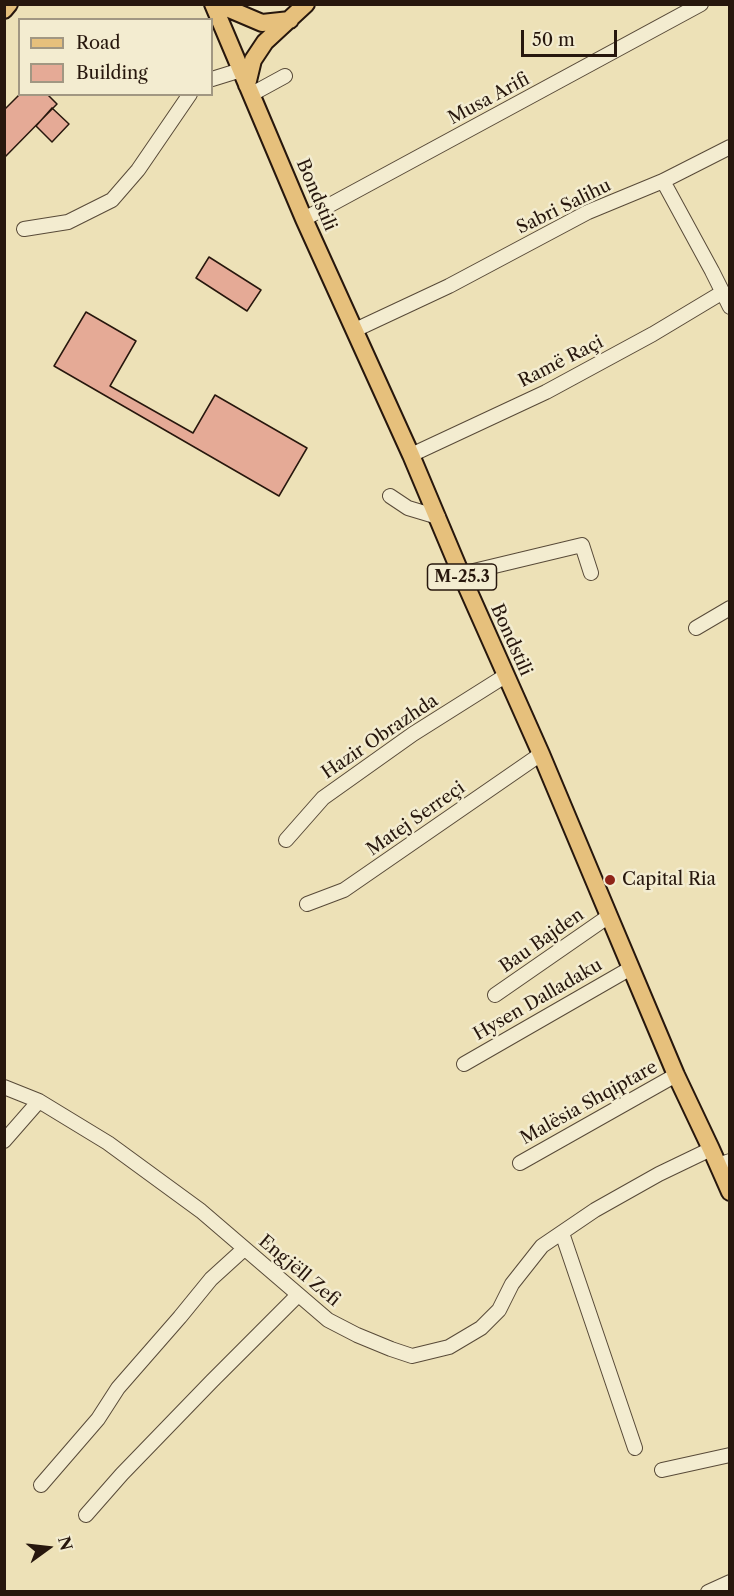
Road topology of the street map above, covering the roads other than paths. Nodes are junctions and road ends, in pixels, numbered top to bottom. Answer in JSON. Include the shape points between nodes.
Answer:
{"nodes":[{"id":1,"x":9,"y":4,"type":"edge"},
{"id":2,"x":213,"y":4,"type":"edge"},
{"id":3,"x":225,"y":4,"type":"edge"},
{"id":4,"x":306,"y":4,"type":"edge"},
{"id":5,"x":701,"y":4,"type":"edge"},
{"id":6,"x":4,"y":10,"type":"edge"},
{"id":7,"x":677,"y":11,"type":"edge"},
{"id":8,"x":290,"y":20,"type":"junction"},
{"id":9,"x":285,"y":76,"type":"dead end"},
{"id":10,"x":213,"y":79,"type":"edge"},
{"id":11,"x":247,"y":83,"type":"junction"},
{"id":12,"x":189,"y":96,"type":"edge"},
{"id":13,"x":729,"y":147,"type":"edge"},
{"id":14,"x":663,"y":181,"type":"junction"},
{"id":15,"x":304,"y":219,"type":"junction"},
{"id":16,"x":24,"y":229,"type":"dead end"},
{"id":17,"x":723,"y":292,"type":"junction"},
{"id":18,"x":729,"y":307,"type":"edge"},
{"id":19,"x":355,"y":330,"type":"junction"},
{"id":20,"x":411,"y":455,"type":"junction"},
{"id":21,"x":390,"y":496,"type":"dead end"},
{"id":22,"x":438,"y":517,"type":"junction"},
{"id":23,"x":591,"y":573,"type":"dead end"},
{"id":24,"x":461,"y":574,"type":"junction"},
{"id":25,"x":729,"y":608,"type":"edge"},
{"id":26,"x":696,"y":628,"type":"dead end"},
{"id":27,"x":505,"y":676,"type":"junction"},
{"id":28,"x":540,"y":754,"type":"junction"},
{"id":29,"x":286,"y":840,"type":"dead end"},
{"id":30,"x":307,"y":904,"type":"dead end"},
{"id":31,"x":609,"y":916,"type":"junction"},
{"id":32,"x":631,"y":968,"type":"junction"},
{"id":33,"x":495,"y":995,"type":"dead end"},
{"id":34,"x":464,"y":1064,"type":"dead end"},
{"id":35,"x":676,"y":1075,"type":"junction"},
{"id":36,"x":4,"y":1087,"type":"edge"},
{"id":37,"x":39,"y":1101,"type":"junction"},
{"id":38,"x":4,"y":1141,"type":"edge"},
{"id":39,"x":719,"y":1158,"type":"edge"},
{"id":40,"x":520,"y":1163,"type":"dead end"},
{"id":41,"x":729,"y":1192,"type":"edge"},
{"id":42,"x":562,"y":1233,"type":"junction"},
{"id":43,"x":244,"y":1249,"type":"junction"},
{"id":44,"x":298,"y":1295,"type":"junction"},
{"id":45,"x":635,"y":1449,"type":"dead end"},
{"id":46,"x":729,"y":1455,"type":"edge"},
{"id":47,"x":662,"y":1470,"type":"dead end"},
{"id":48,"x":41,"y":1485,"type":"dead end"},
{"id":49,"x":86,"y":1515,"type":"dead end"},
{"id":50,"x":729,"y":1582,"type":"edge"},
{"id":51,"x":708,"y":1592,"type":"edge"}],
"edges":[{"from":1,"to":6,"type":"main road"},
{"from":2,"to":11,"type":"main road","name":"Bondstili","number":"M-25.3"},
{"from":3,"to":8,"type":"main road","via":[[262,23]]},
{"from":4,"to":8,"type":"main road"},
{"from":5,"to":7,"type":"street","name":"Musa Arifi"},
{"from":7,"to":15,"type":"street","name":"Musa Arifi"},
{"from":8,"to":11,"type":"main road","via":[[265,42],[253,60]]},
{"from":9,"to":11,"type":"street"},
{"from":10,"to":11,"type":"street"},
{"from":11,"to":15,"type":"main road","name":"Bondstili","number":"M-25.3"},
{"from":12,"to":16,"type":"street","via":[[112,201],[68,222]]},
{"from":13,"to":14,"type":"street","name":"Sabri Salihu"},
{"from":14,"to":17,"type":"street"},
{"from":14,"to":19,"type":"street","name":"Sabri Salihu","via":[[588,212],[449,286]]},
{"from":15,"to":19,"type":"main road","name":"Bondstili","number":"M-25.3"},
{"from":17,"to":18,"type":"street"},
{"from":17,"to":20,"type":"street","name":"Ramë Raçi","via":[[546,392]]},
{"from":19,"to":20,"type":"main road","name":"Bondstili","number":"M-25.3"},
{"from":20,"to":22,"type":"main road","name":"Bondstili","number":"M-25.3"},
{"from":21,"to":22,"type":"street","via":[[408,508]]},
{"from":22,"to":24,"type":"main road","name":"Bondstili","number":"M-25.3"},
{"from":23,"to":24,"type":"street","via":[[582,545]]},
{"from":24,"to":27,"type":"main road","name":"Bondstili","number":"M-25.3"},
{"from":25,"to":26,"type":"street"},
{"from":27,"to":28,"type":"main road","name":"Bondstili","number":"M-25.3"},
{"from":27,"to":29,"type":"street","name":"Hazir Obrazhda","via":[[413,734],[323,798]]},
{"from":28,"to":30,"type":"street","name":"Matej Serreçi","via":[[344,890]]},
{"from":28,"to":31,"type":"main road","name":"Bondstili","number":"M-25.3"},
{"from":31,"to":32,"type":"main road","name":"Bondstili","number":"M-25.3"},
{"from":31,"to":33,"type":"street","name":"Bau Bajden"},
{"from":32,"to":34,"type":"street","name":"Hysen Dalladaku"},
{"from":32,"to":35,"type":"main road","name":"Bondstili","number":"M-25.3"},
{"from":35,"to":39,"type":"main road","name":"Bondstili","number":"M-25.3"},
{"from":35,"to":40,"type":"street","name":"Malësia Shqiptare"},
{"from":36,"to":37,"type":"street","name":"Engjëll Zefi"},
{"from":37,"to":38,"type":"street"},
{"from":37,"to":43,"type":"street","name":"Engjëll Zefi","via":[[108,1143],[201,1211]]},
{"from":39,"to":41,"type":"main road","name":"Bondstili","number":"M-25.3"},
{"from":39,"to":42,"type":"street","name":"Engjëll Zefi","via":[[659,1174]]},
{"from":42,"to":44,"type":"street","name":"Engjëll Zefi","via":[[542,1246],[512,1284],[500,1310],[481,1328],[449,1347],[412,1356],[328,1320]]},
{"from":42,"to":45,"type":"street"},
{"from":43,"to":44,"type":"street","name":"Engjëll Zefi"},
{"from":43,"to":48,"type":"street","via":[[211,1279]]},
{"from":44,"to":49,"type":"street"},
{"from":46,"to":47,"type":"street"},
{"from":50,"to":51,"type":"street"}]}
